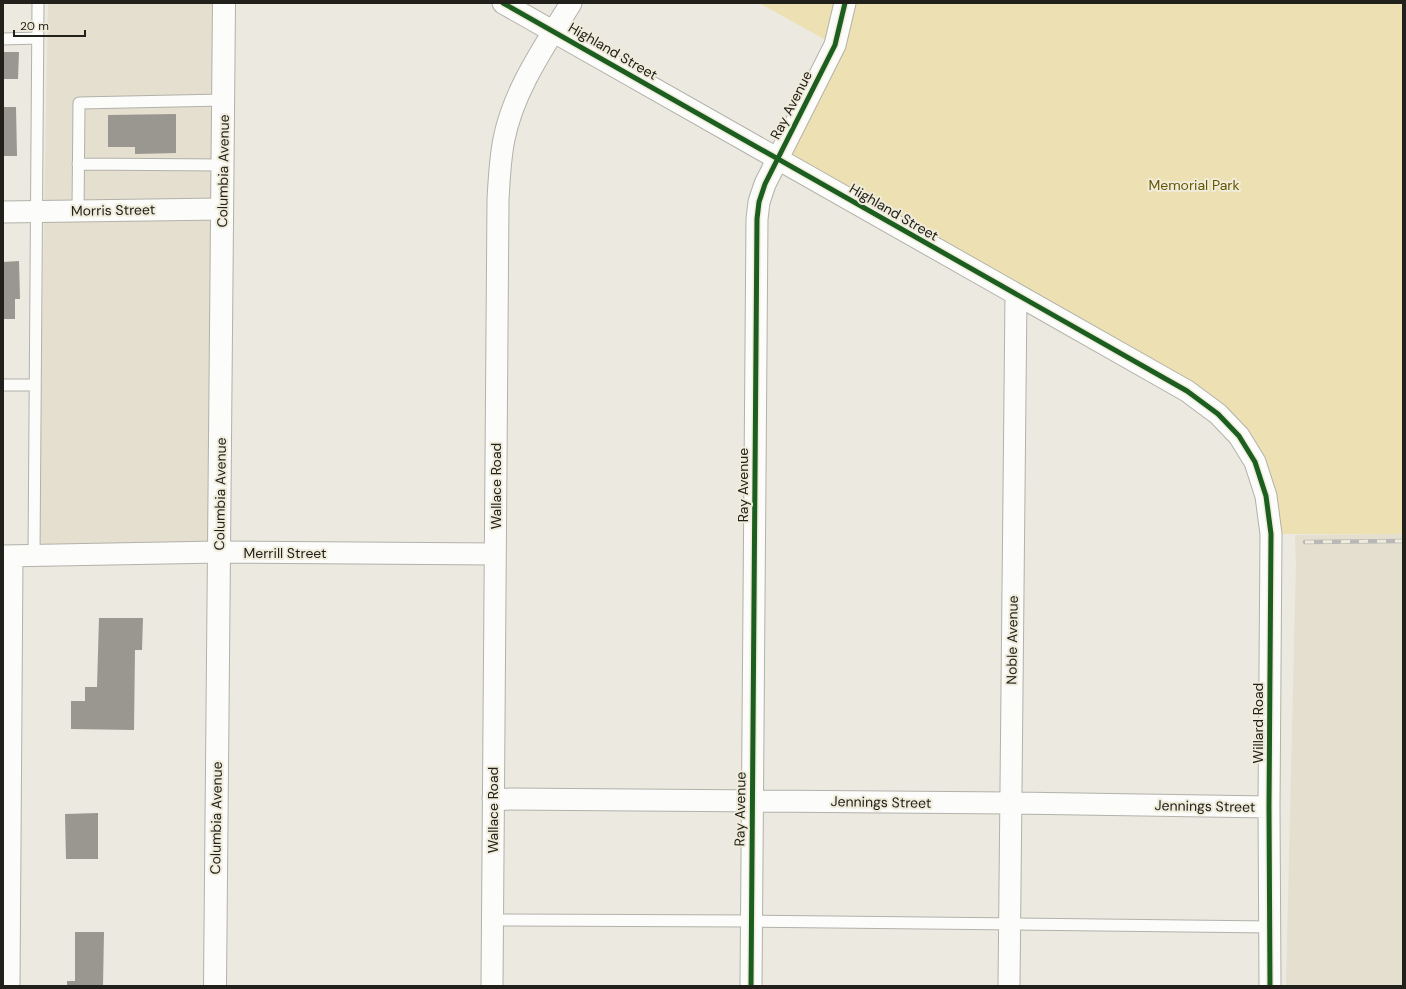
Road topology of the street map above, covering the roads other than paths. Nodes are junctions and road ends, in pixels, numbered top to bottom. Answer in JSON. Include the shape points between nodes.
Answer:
{"nodes":[{"id":1,"x":38,"y":3,"type":"edge"},
{"id":2,"x":224,"y":3,"type":"edge"},
{"id":3,"x":503,"y":3,"type":"edge"},
{"id":4,"x":571,"y":3,"type":"edge"},
{"id":5,"x":845,"y":3,"type":"edge"},
{"id":6,"x":554,"y":31,"type":"junction"},
{"id":7,"x":38,"y":38,"type":"junction"},
{"id":8,"x":3,"y":39,"type":"edge"},
{"id":9,"x":224,"y":100,"type":"junction"},
{"id":10,"x":777,"y":159,"type":"junction"},
{"id":11,"x":78,"y":164,"type":"junction"},
{"id":12,"x":223,"y":165,"type":"junction"},
{"id":13,"x":222,"y":209,"type":"junction"},
{"id":14,"x":37,"y":211,"type":"junction"},
{"id":15,"x":78,"y":211,"type":"junction"},
{"id":16,"x":3,"y":212,"type":"edge"},
{"id":17,"x":1016,"y":294,"type":"junction"},
{"id":18,"x":3,"y":385,"type":"edge"},
{"id":19,"x":35,"y":385,"type":"junction"},
{"id":20,"x":1255,"y":462,"type":"joint"},
{"id":21,"x":219,"y":552,"type":"junction"},
{"id":22,"x":495,"y":554,"type":"junction"},
{"id":23,"x":8,"y":556,"type":"edge"},
{"id":24,"x":34,"y":556,"type":"junction"},
{"id":25,"x":493,"y":799,"type":"junction"},
{"id":26,"x":752,"y":801,"type":"junction"},
{"id":27,"x":1010,"y":803,"type":"junction"},
{"id":28,"x":1269,"y":807,"type":"junction"},
{"id":29,"x":6,"y":911,"type":"edge"},
{"id":30,"x":492,"y":920,"type":"junction"},
{"id":31,"x":751,"y":921,"type":"junction"},
{"id":32,"x":1009,"y":924,"type":"junction"},
{"id":33,"x":1270,"y":927,"type":"junction"},
{"id":34,"x":9,"y":986,"type":"edge"},
{"id":35,"x":215,"y":986,"type":"edge"},
{"id":36,"x":492,"y":986,"type":"edge"},
{"id":37,"x":750,"y":986,"type":"edge"},
{"id":38,"x":1009,"y":986,"type":"edge"},
{"id":39,"x":1270,"y":986,"type":"edge"}],
"edges":[{"from":1,"to":7,"type":"lane"},
{"from":2,"to":9,"type":"street","name":"Columbia Avenue"},
{"from":3,"to":6,"type":"street","name":"Highland Street"},
{"from":4,"to":6,"type":"street","name":"Wallace Road"},
{"from":5,"to":10,"type":"street","name":"Ray Avenue","via":[[835,45]]},
{"from":6,"to":10,"type":"street","name":"Highland Street"},
{"from":6,"to":22,"type":"street","name":"Wallace Road","via":[[528,74],[516,102],[504,138],[500,171]]},
{"from":7,"to":8,"type":"lane"},
{"from":7,"to":14,"type":"lane"},
{"from":9,"to":11,"type":"lane","via":[[79,103]]},
{"from":9,"to":12,"type":"street","name":"Columbia Avenue"},
{"from":10,"to":17,"type":"street","name":"Highland Street"},
{"from":10,"to":26,"type":"street","name":"Ray Avenue","via":[[759,202],[757,219]]},
{"from":11,"to":12,"type":"lane"},
{"from":11,"to":15,"type":"lane"},
{"from":12,"to":13,"type":"street","name":"Columbia Avenue"},
{"from":13,"to":15,"type":"street","name":"Morris Street"},
{"from":13,"to":21,"type":"street","name":"Columbia Avenue"},
{"from":14,"to":15,"type":"street","name":"Morris Street"},
{"from":14,"to":16,"type":"street","name":"Morris Street"},
{"from":14,"to":19,"type":"lane"},
{"from":17,"to":20,"type":"street","name":"Highland Street","via":[[1187,391],[1218,414],[1239,436]]},
{"from":17,"to":27,"type":"street","name":"Noble Avenue"},
{"from":18,"to":19,"type":"lane"},
{"from":19,"to":24,"type":"lane"},
{"from":20,"to":28,"type":"street","name":"Willard Road","via":[[1266,496],[1271,534]]},
{"from":21,"to":22,"type":"street","name":"Merrill Street"},
{"from":21,"to":24,"type":"street","name":"Merrill Street"},
{"from":21,"to":35,"type":"street","name":"Columbia Avenue"},
{"from":22,"to":25,"type":"street","name":"Wallace Road"},
{"from":23,"to":24,"type":"street","name":"Merrill Street"},
{"from":23,"to":29,"type":"street"},
{"from":25,"to":26,"type":"street","name":"Jennings Street"},
{"from":25,"to":30,"type":"street","name":"Wallace Road"},
{"from":26,"to":27,"type":"street","name":"Jennings Street"},
{"from":26,"to":31,"type":"street","name":"Ray Avenue"},
{"from":27,"to":28,"type":"street","name":"Jennings Street"},
{"from":27,"to":32,"type":"street","name":"Noble Avenue"},
{"from":28,"to":33,"type":"street","name":"Willard Road"},
{"from":29,"to":34,"type":"street"},
{"from":30,"to":31,"type":"lane"},
{"from":30,"to":36,"type":"street","name":"Wallace Road"},
{"from":31,"to":32,"type":"lane"},
{"from":31,"to":37,"type":"street","name":"Ray Avenue"},
{"from":32,"to":33,"type":"lane"},
{"from":32,"to":38,"type":"street","name":"Noble Avenue"},
{"from":33,"to":39,"type":"street","name":"Willard Road"}]}
